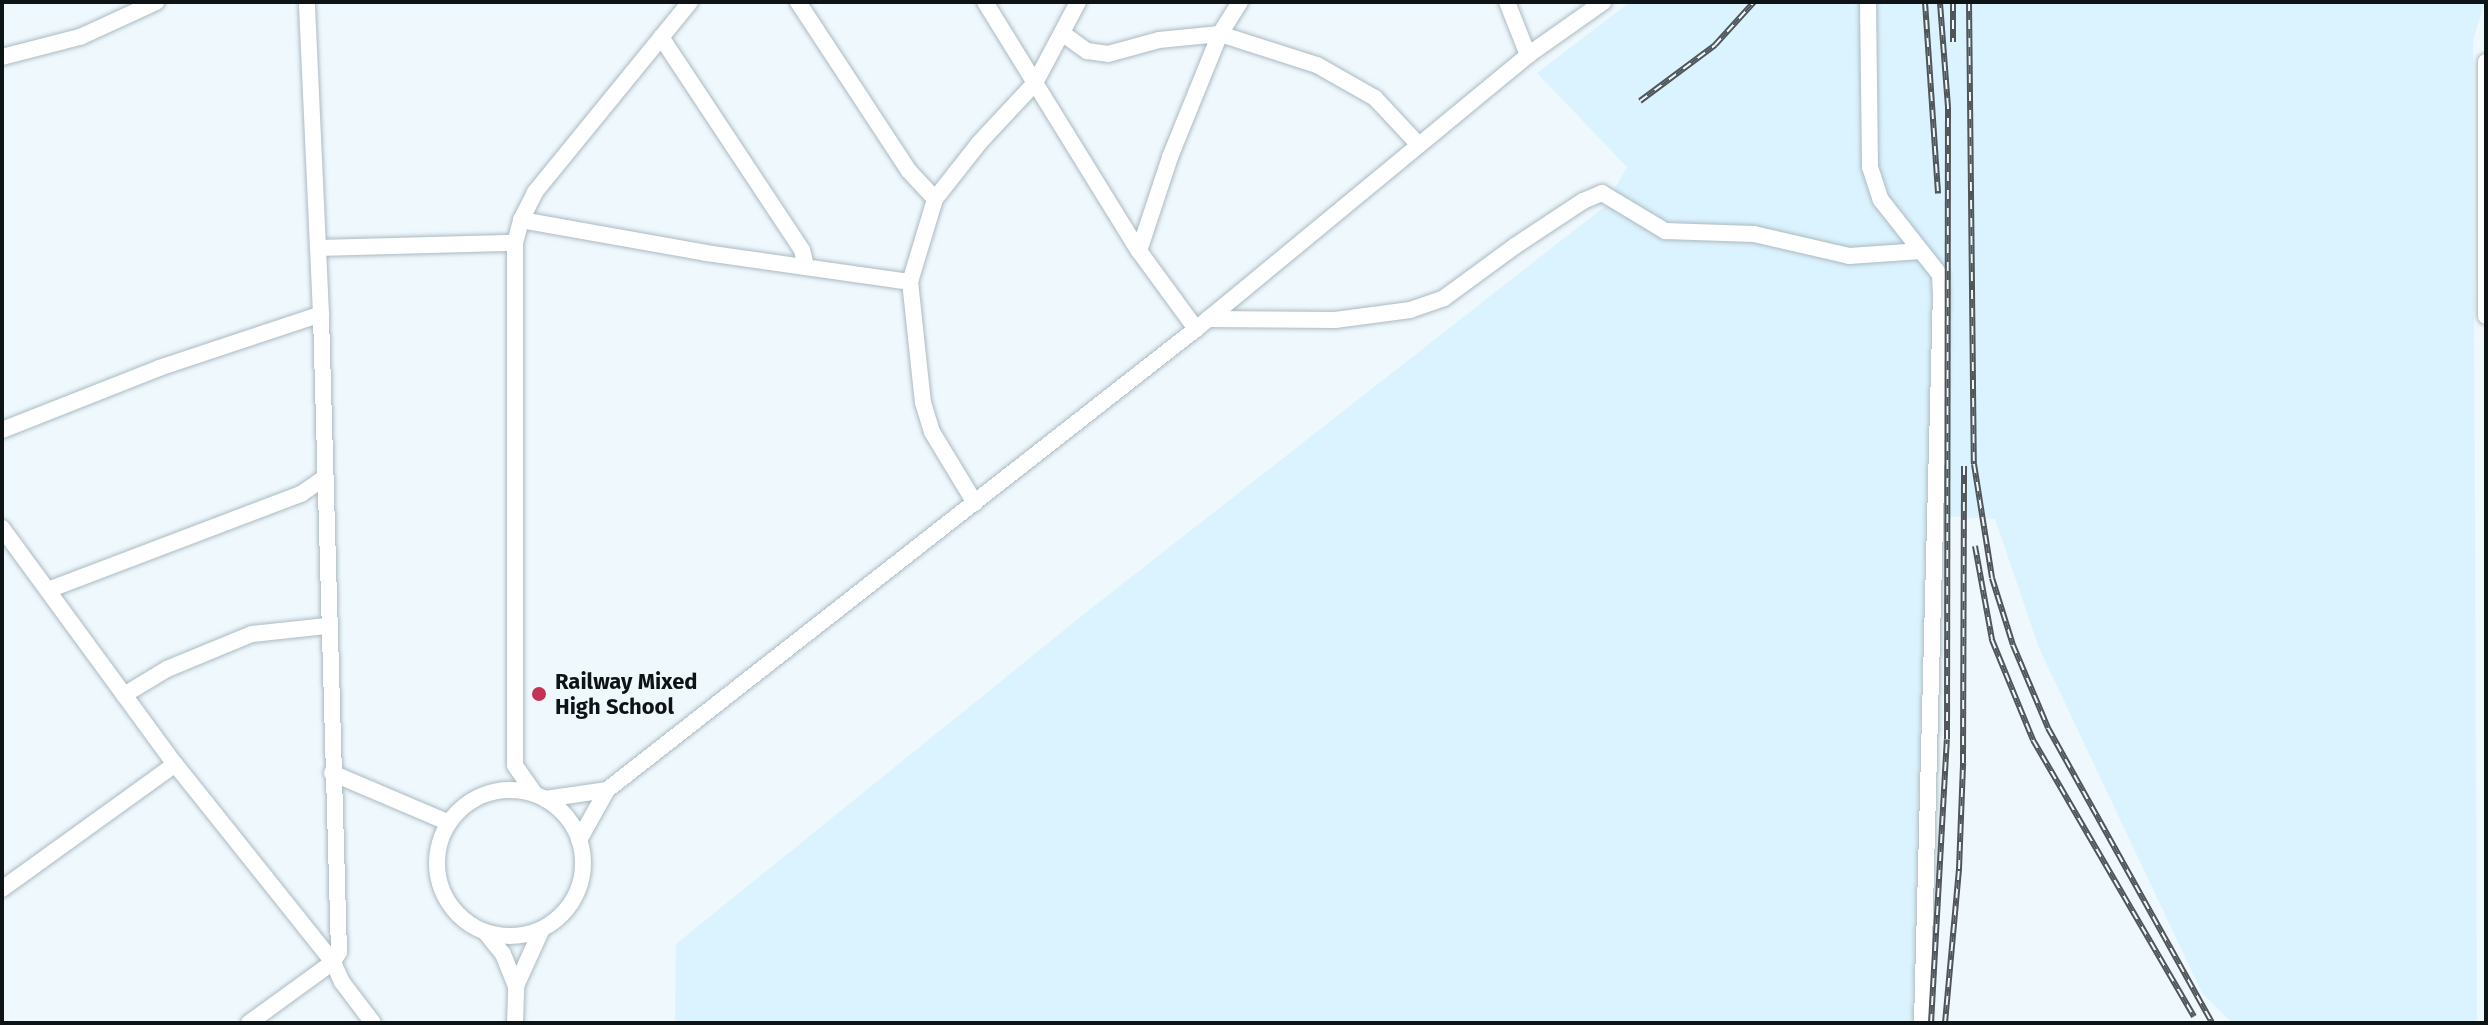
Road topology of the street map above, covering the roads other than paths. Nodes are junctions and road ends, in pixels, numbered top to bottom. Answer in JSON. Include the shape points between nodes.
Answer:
{"nodes":[{"id":1,"x":156,"y":2,"type":"edge"},
{"id":2,"x":690,"y":2,"type":"edge"},
{"id":3,"x":798,"y":2,"type":"edge"},
{"id":4,"x":985,"y":2,"type":"edge"},
{"id":5,"x":1078,"y":2,"type":"edge"},
{"id":6,"x":1240,"y":2,"type":"edge"},
{"id":7,"x":1507,"y":2,"type":"edge"},
{"id":8,"x":1603,"y":2,"type":"edge"},
{"id":9,"x":1868,"y":2,"type":"edge"},
{"id":10,"x":309,"y":3,"type":"edge"},
{"id":11,"x":1062,"y":33,"type":"junction"},
{"id":12,"x":1220,"y":34,"type":"junction"},
{"id":13,"x":661,"y":37,"type":"junction"},
{"id":14,"x":1528,"y":55,"type":"junction"},
{"id":15,"x":2,"y":57,"type":"edge"},
{"id":16,"x":2486,"y":73,"type":"edge"},
{"id":17,"x":1035,"y":83,"type":"junction"},
{"id":18,"x":2485,"y":120,"type":"edge"},
{"id":19,"x":1418,"y":144,"type":"junction"},
{"id":20,"x":2486,"y":168,"type":"edge"},
{"id":21,"x":935,"y":199,"type":"junction"},
{"id":22,"x":2486,"y":212,"type":"edge"},
{"id":23,"x":521,"y":220,"type":"junction"},
{"id":24,"x":515,"y":243,"type":"junction"},
{"id":25,"x":318,"y":248,"type":"junction"},
{"id":26,"x":1139,"y":251,"type":"junction"},
{"id":27,"x":1921,"y":251,"type":"junction"},
{"id":28,"x":2486,"y":263,"type":"edge"},
{"id":29,"x":806,"y":266,"type":"junction"},
{"id":30,"x":910,"y":282,"type":"junction"},
{"id":31,"x":321,"y":314,"type":"junction"},
{"id":32,"x":2486,"y":316,"type":"edge"},
{"id":33,"x":1202,"y":324,"type":"junction"},
{"id":34,"x":2,"y":430,"type":"edge"},
{"id":35,"x":324,"y":478,"type":"junction"},
{"id":36,"x":975,"y":503,"type":"junction"},
{"id":37,"x":2,"y":528,"type":"edge"},
{"id":38,"x":48,"y":590,"type":"junction"},
{"id":39,"x":327,"y":626,"type":"junction"},
{"id":40,"x":124,"y":695,"type":"junction"},
{"id":41,"x":175,"y":764,"type":"junction"},
{"id":42,"x":515,"y":765,"type":"junction"},
{"id":43,"x":332,"y":773,"type":"junction"},
{"id":44,"x":607,"y":790,"type":"junction"},
{"id":45,"x":492,"y":792,"type":"junction"},
{"id":46,"x":540,"y":797,"type":"junction"},
{"id":47,"x":449,"y":823,"type":"junction"},
{"id":48,"x":579,"y":840,"type":"junction"},
{"id":49,"x":2,"y":889,"type":"edge"},
{"id":50,"x":541,"y":931,"type":"junction"},
{"id":51,"x":485,"y":932,"type":"junction"},
{"id":52,"x":333,"y":962,"type":"junction"},
{"id":53,"x":516,"y":986,"type":"junction"},
{"id":54,"x":249,"y":1023,"type":"edge"},
{"id":55,"x":373,"y":1023,"type":"edge"},
{"id":56,"x":515,"y":1023,"type":"edge"},
{"id":57,"x":1922,"y":1023,"type":"edge"}],
"edges":[{"from":1,"to":15,"type":"street","via":[[80,37]]},
{"from":2,"to":13,"type":"street"},
{"from":3,"to":21,"type":"street","via":[[909,171]]},
{"from":4,"to":17,"type":"street"},
{"from":5,"to":11,"type":"street"},
{"from":6,"to":12,"type":"street"},
{"from":7,"to":14,"type":"street"},
{"from":8,"to":14,"type":"street"},
{"from":9,"to":27,"type":"street","via":[[1870,167],[1881,200]]},
{"from":10,"to":25,"type":"street"},
{"from":11,"to":12,"type":"street","via":[[1087,51],[1108,54],[1159,40]]},
{"from":11,"to":17,"type":"street"},
{"from":12,"to":19,"type":"street","via":[[1317,65],[1375,98]]},
{"from":12,"to":26,"type":"street"},
{"from":13,"to":23,"type":"street","via":[[535,192]]},
{"from":13,"to":29,"type":"street","via":[[802,250]]},
{"from":14,"to":19,"type":"street"},
{"from":16,"to":18,"type":"street"},
{"from":17,"to":21,"type":"street"},
{"from":17,"to":26,"type":"street"},
{"from":18,"to":20,"type":"street"},
{"from":19,"to":33,"type":"street"},
{"from":20,"to":22,"type":"street"},
{"from":21,"to":30,"type":"street"},
{"from":22,"to":28,"type":"street"},
{"from":23,"to":24,"type":"street"},
{"from":23,"to":29,"type":"street"},
{"from":24,"to":25,"type":"street"},
{"from":24,"to":42,"type":"street"},
{"from":25,"to":31,"type":"street"},
{"from":26,"to":33,"type":"street"},
{"from":27,"to":33,"type":"street","via":[[1849,256],[1754,234],[1665,231],[1602,193],[1515,246],[1444,298],[1410,310],[1335,320]]},
{"from":27,"to":57,"type":"street","via":[[1940,275],[1941,292]]},
{"from":28,"to":32,"type":"street"},
{"from":29,"to":30,"type":"street"},
{"from":30,"to":36,"type":"street","via":[[923,403],[932,432]]},
{"from":31,"to":34,"type":"street","via":[[159,368]]},
{"from":31,"to":35,"type":"street"},
{"from":33,"to":36,"type":"street"},
{"from":35,"to":38,"type":"street","via":[[301,494]]},
{"from":35,"to":39,"type":"street"},
{"from":36,"to":44,"type":"street"},
{"from":37,"to":38,"type":"street"},
{"from":38,"to":40,"type":"street"},
{"from":39,"to":40,"type":"street","via":[[252,634],[167,669]]},
{"from":39,"to":43,"type":"street"},
{"from":40,"to":41,"type":"street"},
{"from":41,"to":49,"type":"street"},
{"from":41,"to":52,"type":"street"},
{"from":42,"to":45,"type":"street"},
{"from":42,"to":46,"type":"street"},
{"from":43,"to":47,"type":"street"},
{"from":43,"to":52,"type":"street","via":[[339,952]]},
{"from":44,"to":46,"type":"street"},
{"from":44,"to":48,"type":"street"},
{"from":45,"to":46,"type":"street","via":[[514,790]]},
{"from":45,"to":47,"type":"street","via":[[472,801]]},
{"from":46,"to":48,"type":"street","via":[[569,820]]},
{"from":47,"to":51,"type":"street","via":[[438,854],[441,886],[458,914]]},
{"from":48,"to":50,"type":"street","via":[[582,872],[576,893]]},
{"from":50,"to":51,"type":"street","via":[[506,936]]},
{"from":50,"to":53,"type":"street"},
{"from":51,"to":53,"type":"street","via":[[503,954]]},
{"from":52,"to":54,"type":"street"},
{"from":52,"to":55,"type":"street"},
{"from":53,"to":56,"type":"street"}]}
